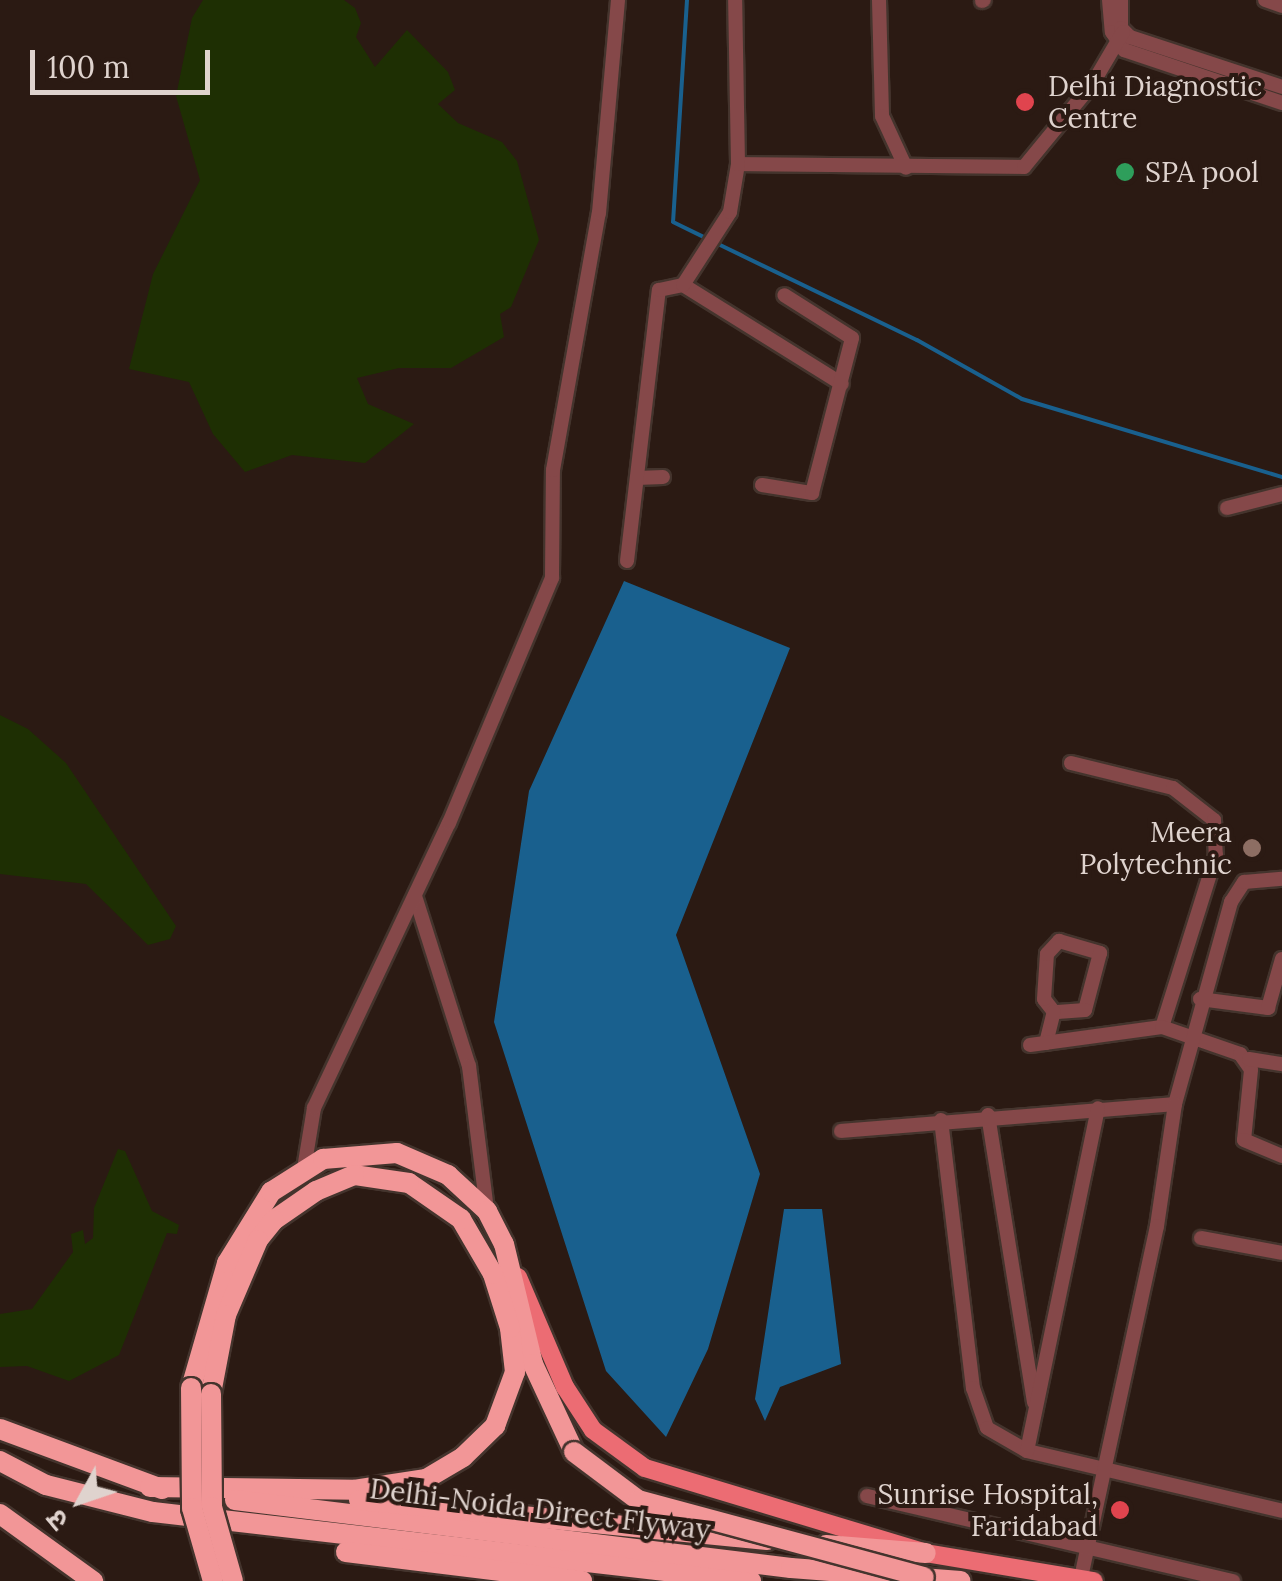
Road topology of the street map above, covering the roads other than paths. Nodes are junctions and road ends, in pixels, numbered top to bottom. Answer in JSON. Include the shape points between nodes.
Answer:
{"nodes":[{"id":1,"x":618,"y":0,"type":"edge"},
{"id":2,"x":735,"y":0,"type":"edge"},
{"id":3,"x":880,"y":0,"type":"edge"},
{"id":4,"x":1109,"y":0,"type":"edge"},
{"id":5,"x":1121,"y":0,"type":"edge"},
{"id":6,"x":1265,"y":0,"type":"edge"},
{"id":7,"x":1282,"y":6,"type":"edge"},
{"id":8,"x":1119,"y":36,"type":"junction"},
{"id":9,"x":1282,"y":87,"type":"edge"},
{"id":10,"x":1282,"y":103,"type":"edge"},
{"id":11,"x":738,"y":164,"type":"junction"},
{"id":12,"x":906,"y":168,"type":"junction"},
{"id":13,"x":683,"y":285,"type":"junction"},
{"id":14,"x":784,"y":295,"type":"dead end"},
{"id":15,"x":842,"y":384,"type":"junction"},
{"id":16,"x":663,"y":477,"type":"dead end"},
{"id":17,"x":638,"y":478,"type":"junction"},
{"id":18,"x":762,"y":485,"type":"dead end"},
{"id":19,"x":1282,"y":494,"type":"edge"},
{"id":20,"x":1227,"y":508,"type":"dead end"},
{"id":21,"x":627,"y":561,"type":"dead end"},
{"id":22,"x":1071,"y":763,"type":"dead end"},
{"id":23,"x":1282,"y":878,"type":"edge"},
{"id":24,"x":415,"y":896,"type":"junction"},
{"id":25,"x":1282,"y":959,"type":"edge"},
{"id":26,"x":1200,"y":999,"type":"junction"},
{"id":27,"x":1054,"y":1012,"type":"junction"},
{"id":28,"x":1162,"y":1027,"type":"junction"},
{"id":29,"x":1190,"y":1038,"type":"junction"},
{"id":30,"x":1046,"y":1042,"type":"junction"},
{"id":31,"x":1030,"y":1045,"type":"dead end"},
{"id":32,"x":1249,"y":1060,"type":"junction"},
{"id":33,"x":1282,"y":1064,"type":"edge"},
{"id":34,"x":1175,"y":1104,"type":"junction"},
{"id":35,"x":1098,"y":1108,"type":"junction"},
{"id":36,"x":988,"y":1115,"type":"junction"},
{"id":37,"x":941,"y":1120,"type":"junction"},
{"id":38,"x":842,"y":1131,"type":"dead end"},
{"id":39,"x":1282,"y":1156,"type":"edge"},
{"id":40,"x":304,"y":1169,"type":"junction"},
{"id":41,"x":487,"y":1211,"type":"junction"},
{"id":42,"x":1201,"y":1238,"type":"dead end"},
{"id":43,"x":504,"y":1244,"type":"junction"},
{"id":44,"x":1282,"y":1253,"type":"edge"},
{"id":45,"x":201,"y":1391,"type":"junction"},
{"id":46,"x":1036,"y":1413,"type":"junction"},
{"id":47,"x":0,"y":1429,"type":"edge"},
{"id":48,"x":1027,"y":1451,"type":"junction"},
{"id":49,"x":0,"y":1461,"type":"edge"},
{"id":50,"x":1105,"y":1468,"type":"junction"},
{"id":51,"x":150,"y":1488,"type":"junction"},
{"id":52,"x":267,"y":1490,"type":"junction"},
{"id":53,"x":867,"y":1496,"type":"dead end"},
{"id":54,"x":1282,"y":1510,"type":"edge"},
{"id":55,"x":0,"y":1514,"type":"edge"},
{"id":56,"x":237,"y":1523,"type":"junction"},
{"id":57,"x":1089,"y":1547,"type":"junction"},
{"id":58,"x":926,"y":1553,"type":"junction"},
{"id":59,"x":924,"y":1578,"type":"junction"},
{"id":60,"x":1088,"y":1579,"type":"edge"},
{"id":61,"x":93,"y":1581,"type":"edge"},
{"id":62,"x":214,"y":1581,"type":"edge"},
{"id":63,"x":233,"y":1581,"type":"edge"},
{"id":64,"x":582,"y":1581,"type":"edge"},
{"id":65,"x":751,"y":1581,"type":"edge"},
{"id":66,"x":960,"y":1581,"type":"edge"},
{"id":67,"x":1233,"y":1581,"type":"edge"}],
"edges":[{"from":1,"to":24,"type":"street","via":[[598,214],[553,470],[555,566]]},
{"from":2,"to":11,"type":"street"},
{"from":3,"to":12,"type":"street","via":[[882,116]]},
{"from":4,"to":8,"type":"street"},
{"from":5,"to":8,"type":"street"},
{"from":6,"to":7,"type":"street"},
{"from":8,"to":9,"type":"street"},
{"from":8,"to":10,"type":"street","via":[[1135,56]]},
{"from":8,"to":12,"type":"street","via":[[1032,162],[1003,170]]},
{"from":11,"to":12,"type":"street"},
{"from":11,"to":13,"type":"street","via":[[717,237]]},
{"from":13,"to":15,"type":"street"},
{"from":13,"to":17,"type":"street","via":[[659,290]]},
{"from":14,"to":15,"type":"street","via":[[852,338]]},
{"from":15,"to":18,"type":"street","via":[[812,493]]},
{"from":16,"to":17,"type":"street"},
{"from":17,"to":21,"type":"street"},
{"from":19,"to":20,"type":"street"},
{"from":22,"to":28,"type":"street","via":[[1174,788],[1214,820],[1216,855]]},
{"from":23,"to":26,"type":"street","via":[[1258,878],[1237,891]]},
{"from":24,"to":40,"type":"street","via":[[314,1108]]},
{"from":24,"to":41,"type":"street","via":[[469,1066]]},
{"from":25,"to":26,"type":"street","via":[[1268,1008]]},
{"from":26,"to":29,"type":"street"},
{"from":27,"to":27,"type":"street","via":[[1089,1006],[1101,957],[1094,947],[1059,941],[1051,946],[1042,988]]},
{"from":27,"to":30,"type":"street"},
{"from":28,"to":29,"type":"street"},
{"from":28,"to":30,"type":"street"},
{"from":29,"to":32,"type":"street"},
{"from":29,"to":34,"type":"street"},
{"from":30,"to":31,"type":"street"},
{"from":32,"to":33,"type":"street"},
{"from":32,"to":39,"type":"street","via":[[1244,1140]]},
{"from":34,"to":35,"type":"street"},
{"from":34,"to":50,"type":"street","via":[[1157,1226]]},
{"from":35,"to":36,"type":"street"},
{"from":35,"to":46,"type":"street"},
{"from":36,"to":37,"type":"street"},
{"from":36,"to":46,"type":"street"},
{"from":37,"to":38,"type":"street"},
{"from":37,"to":48,"type":"street","via":[[978,1410],[1001,1441]]},
{"from":40,"to":41,"type":"highway","via":[[351,1152],[397,1153],[448,1176]]},
{"from":40,"to":45,"type":"highway","via":[[271,1192],[239,1237]]},
{"from":41,"to":43,"type":"highway"},
{"from":42,"to":44,"type":"street"},
{"from":43,"to":58,"type":"main road","via":[[565,1387],[612,1449],[659,1472]]},
{"from":43,"to":59,"type":"highway","bridge":true,"via":[[533,1364],[574,1452],[638,1500]]},
{"from":45,"to":52,"type":"highway","via":[[244,1263],[274,1220],[316,1191],[354,1175],[392,1177],[443,1203],[473,1236],[493,1274],[512,1342],[512,1390],[495,1426],[463,1458],[426,1479],[393,1488]]},
{"from":45,"to":62,"type":"highway","bridge":true,"via":[[192,1508]]},
{"from":45,"to":63,"type":"highway","bridge":true,"via":[[212,1507]]},
{"from":46,"to":48,"type":"street"},
{"from":47,"to":51,"type":"highway"},
{"from":48,"to":50,"type":"street"},
{"from":49,"to":56,"type":"highway","name":"Delhi-Noida Direct Flyway","via":[[46,1485],[153,1512]]},
{"from":50,"to":54,"type":"street"},
{"from":50,"to":57,"type":"street"},
{"from":51,"to":52,"type":"highway"},
{"from":51,"to":59,"type":"highway","name":"Delhi-Noida Direct Flyway","bridge":true},
{"from":52,"to":58,"type":"highway"},
{"from":53,"to":57,"type":"street"},
{"from":55,"to":61,"type":"highway"},
{"from":56,"to":64,"type":"highway","via":[[298,1546]]},
{"from":56,"to":65,"type":"highway","name":"Delhi-Noida Direct Flyway"},
{"from":57,"to":60,"type":"street"},
{"from":57,"to":67,"type":"street"},
{"from":58,"to":60,"type":"main road"},
{"from":59,"to":66,"type":"highway"}]}
